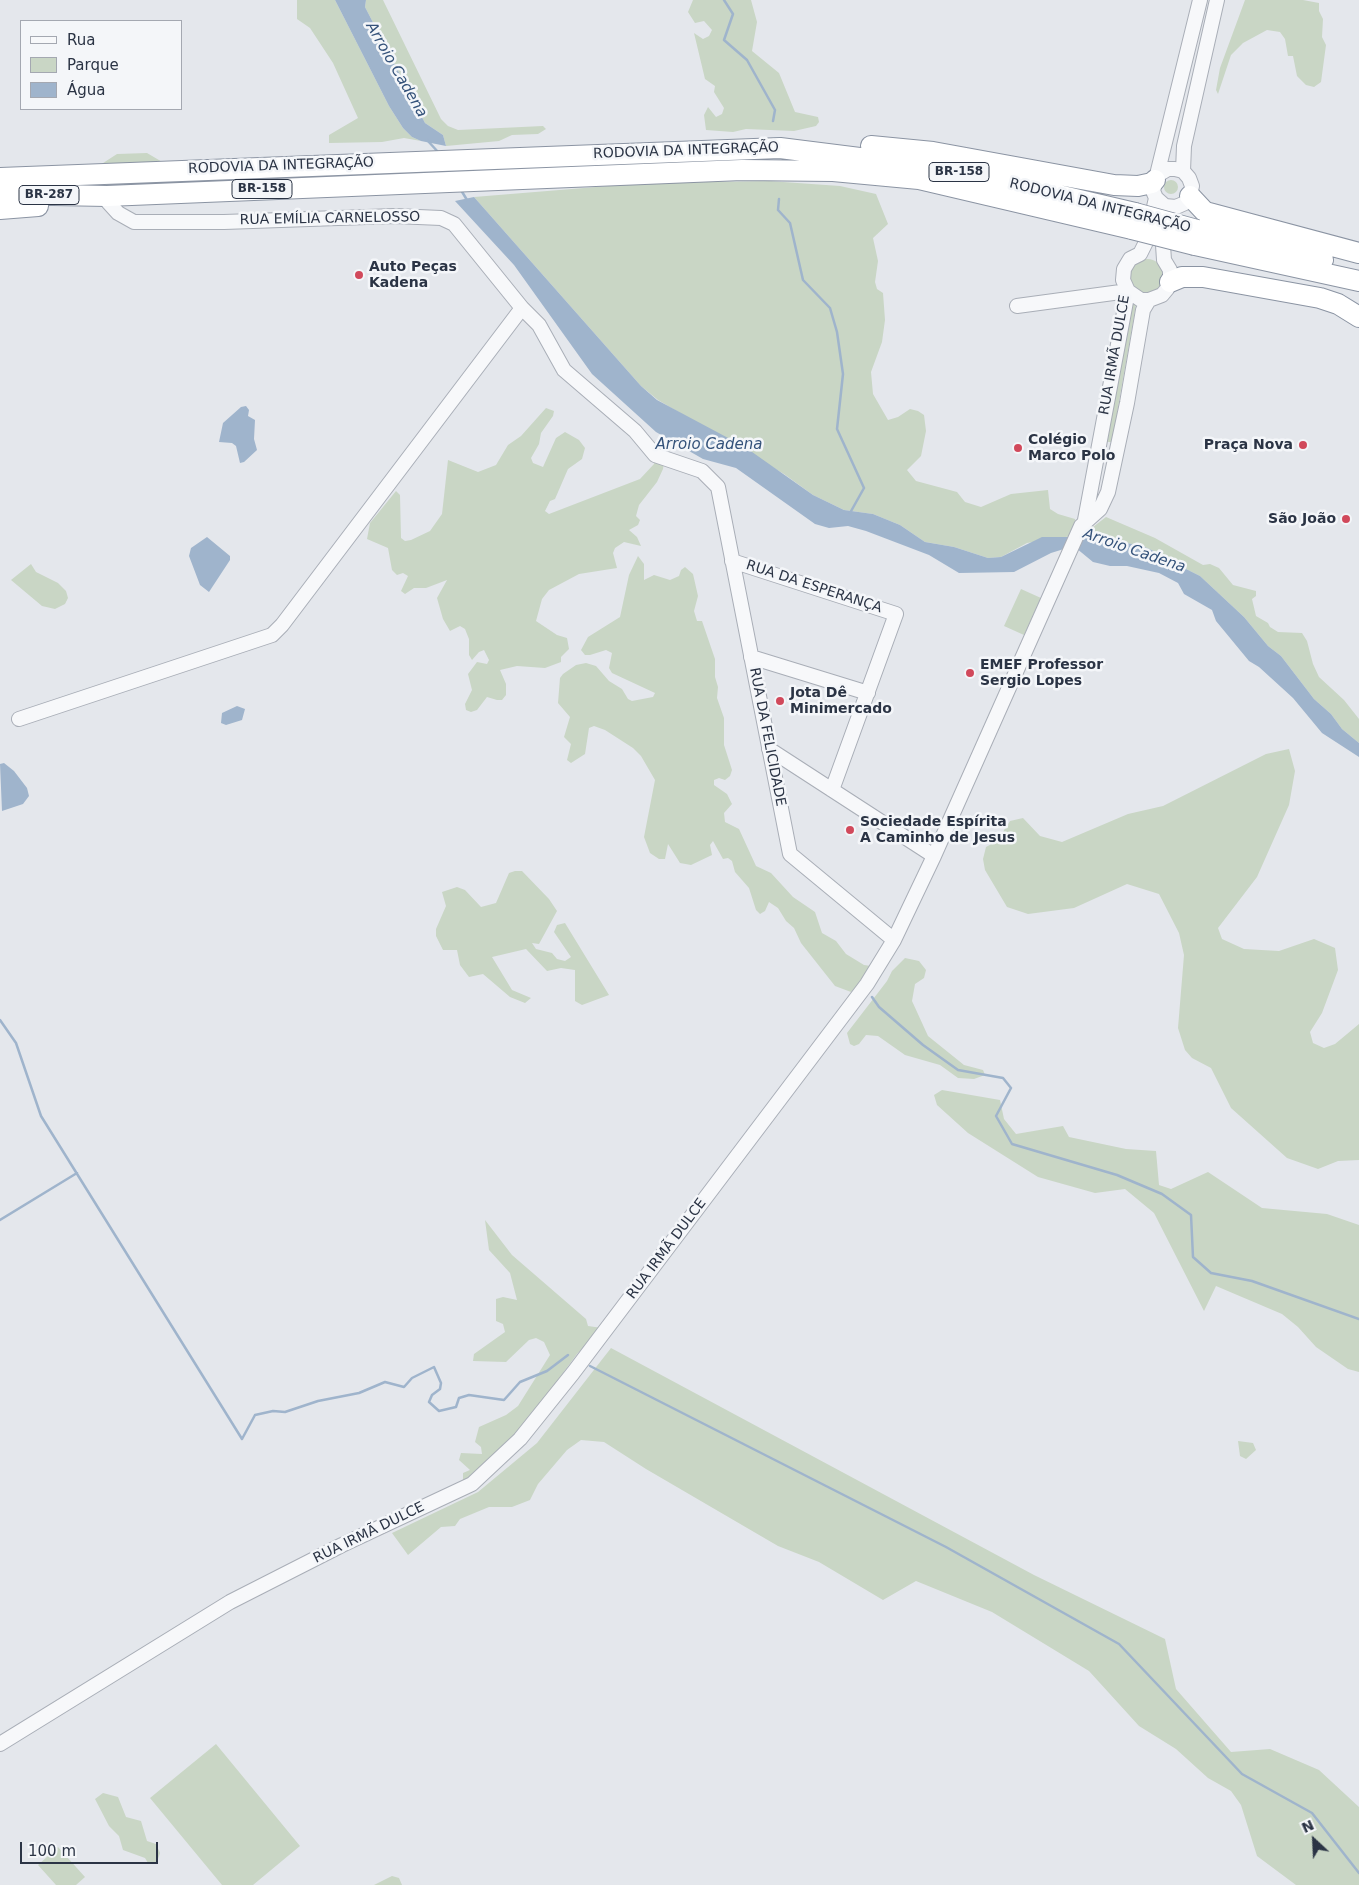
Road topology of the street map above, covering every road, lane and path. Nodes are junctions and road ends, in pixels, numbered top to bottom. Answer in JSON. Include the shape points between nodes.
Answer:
{"nodes":[{"id":1,"x":1200,"y":0,"type":"edge"},
{"id":2,"x":1217,"y":0,"type":"edge"},
{"id":3,"x":780,"y":148,"type":"junction"},
{"id":4,"x":0,"y":167,"type":"edge"},
{"id":5,"x":1182,"y":171,"type":"junction"},
{"id":6,"x":52,"y":177,"type":"junction"},
{"id":7,"x":0,"y":178,"type":"edge"},
{"id":8,"x":1156,"y":185,"type":"junction"},
{"id":9,"x":0,"y":194,"type":"edge"},
{"id":10,"x":102,"y":196,"type":"junction"},
{"id":11,"x":1183,"y":201,"type":"junction"},
{"id":12,"x":0,"y":209,"type":"edge"},
{"id":13,"x":1133,"y":221,"type":"junction"},
{"id":14,"x":1196,"y":238,"type":"junction"},
{"id":15,"x":1359,"y":253,"type":"edge"},
{"id":16,"x":1140,"y":254,"type":"junction"},
{"id":17,"x":1164,"y":260,"type":"junction"},
{"id":18,"x":1359,"y":268,"type":"edge"},
{"id":19,"x":1359,"y":281,"type":"edge"},
{"id":20,"x":1170,"y":282,"type":"junction"},
{"id":21,"x":1128,"y":291,"type":"junction"},
{"id":22,"x":1148,"y":300,"type":"junction"},
{"id":23,"x":1017,"y":306,"type":"dead end"},
{"id":24,"x":522,"y":308,"type":"junction"},
{"id":25,"x":1359,"y":317,"type":"edge"},
{"id":26,"x":1100,"y":446,"type":"junction"},
{"id":27,"x":1114,"y":469,"type":"junction"},
{"id":28,"x":718,"y":487,"type":"joint"},
{"id":29,"x":1083,"y":523,"type":"junction"},
{"id":30,"x":732,"y":562,"type":"junction"},
{"id":31,"x":751,"y":657,"type":"junction"},
{"id":32,"x":868,"y":692,"type":"junction"},
{"id":33,"x":19,"y":719,"type":"dead end"},
{"id":34,"x":769,"y":749,"type":"junction"},
{"id":35,"x":832,"y":790,"type":"junction"},
{"id":36,"x":934,"y":856,"type":"junction"},
{"id":37,"x":894,"y":940,"type":"junction"},
{"id":38,"x":0,"y":1744,"type":"edge"}],
"edges":[{"from":1,"to":8,"type":"street","name":"RUA IRMÃ DULCE"},
{"from":2,"to":5,"type":"street","via":[[1184,146]]},
{"from":3,"to":6,"type":"highway","name":"RODOVIA DA INTEGRAÇÃO","number":"BR-158"},
{"from":3,"to":8,"type":"highway","via":[[816,142],[890,147],[1114,185]]},
{"from":3,"to":13,"type":"highway","name":"RODOVIA DA INTEGRAÇÃO","number":"BR-158","via":[[947,169]]},
{"from":4,"to":6,"type":"highway","number":"BR-158","via":[[27,169]]},
{"from":5,"to":8,"type":"street","via":[[1168,169]]},
{"from":5,"to":11,"type":"street","via":[[1192,186]]},
{"from":6,"to":7,"type":"highway","name":"RODOVIA DA INTEGRAÇÃO","number":"BR-287"},
{"from":8,"to":11,"type":"street","via":[[1165,206]]},
{"from":8,"to":16,"type":"street","name":"RUA IRMÃ DULCE","via":[[1146,242]]},
{"from":9,"to":10,"type":"highway","name":"RODOVIA DA INTEGRAÇÃO","number":"BR-287"},
{"from":10,"to":12,"type":"highway","number":"BR-158","via":[[78,202]]},
{"from":10,"to":13,"type":"highway","name":"RODOVIA DA INTEGRAÇÃO","number":"BR-158","via":[[742,170],[833,171],[919,179]]},
{"from":10,"to":24,"type":"street","name":"RUA EMÍLIA CARNELOSSO","via":[[118,213],[134,222],[395,216],[441,218],[454,224]]},
{"from":11,"to":15,"type":"highway","via":[[1204,212]]},
{"from":11,"to":17,"type":"street","via":[[1171,214],[1163,245]]},
{"from":13,"to":14,"type":"highway","name":"RODOVIA DA INTEGRAÇÃO","number":"BR-158","bridge":true},
{"from":14,"to":18,"type":"highway","name":"RODOVIA DA INTEGRAÇÃO","number":"BR-158"},
{"from":14,"to":19,"type":"highway","name":"RODOVIA DA INTEGRAÇÃO","number":"BR-158"},
{"from":16,"to":17,"type":"street","via":[[1149,253]]},
{"from":16,"to":21,"type":"street","name":"RUA IRMÃ DULCE","via":[[1130,259],[1124,269],[1123,280]]},
{"from":17,"to":20,"type":"street","via":[[1170,270]]},
{"from":20,"to":22,"type":"street","name":"RUA IRMÃ DULCE","via":[[1162,295]]},
{"from":20,"to":25,"type":"highway","via":[[1182,276],[1203,277],[1301,294],[1338,304]]},
{"from":21,"to":22,"type":"street","via":[[1140,300]]},
{"from":21,"to":23,"type":"street"},
{"from":21,"to":26,"type":"street","name":"RUA IRMÃ DULCE"},
{"from":22,"to":27,"type":"street","name":"RUA IRMÃ DULCE","via":[[1143,310]]},
{"from":24,"to":28,"type":"street","name":"RUA EMÍLIA CARNELOSSO","via":[[539,325],[564,370],[635,431],[655,455],[702,471]]},
{"from":24,"to":33,"type":"street","via":[[272,634]]},
{"from":26,"to":27,"type":"street","via":[[1104,459]]},
{"from":26,"to":29,"type":"street","name":"RUA IRMÃ DULCE"},
{"from":27,"to":29,"type":"street","name":"RUA IRMÃ DULCE","via":[[1100,509]]},
{"from":28,"to":30,"type":"street","name":"RUA DA FELICIDADE"},
{"from":29,"to":36,"type":"street","name":"RUA IRMÃ DULCE"},
{"from":30,"to":31,"type":"street","name":"RUA DA FELICIDADE"},
{"from":30,"to":32,"type":"street","name":"RUA DA ESPERANÇA","via":[[896,614]]},
{"from":31,"to":32,"type":"street"},
{"from":31,"to":34,"type":"street","name":"RUA DA FELICIDADE"},
{"from":32,"to":35,"type":"street"},
{"from":34,"to":35,"type":"street"},
{"from":34,"to":37,"type":"street","name":"RUA DA FELICIDADE","via":[[790,854]]},
{"from":35,"to":36,"type":"street"},
{"from":36,"to":37,"type":"street","name":"RUA IRMÃ DULCE"},
{"from":37,"to":38,"type":"street","name":"RUA IRMÃ DULCE","via":[[866,984],[573,1373],[520,1439],[472,1484],[230,1602]]}]}
